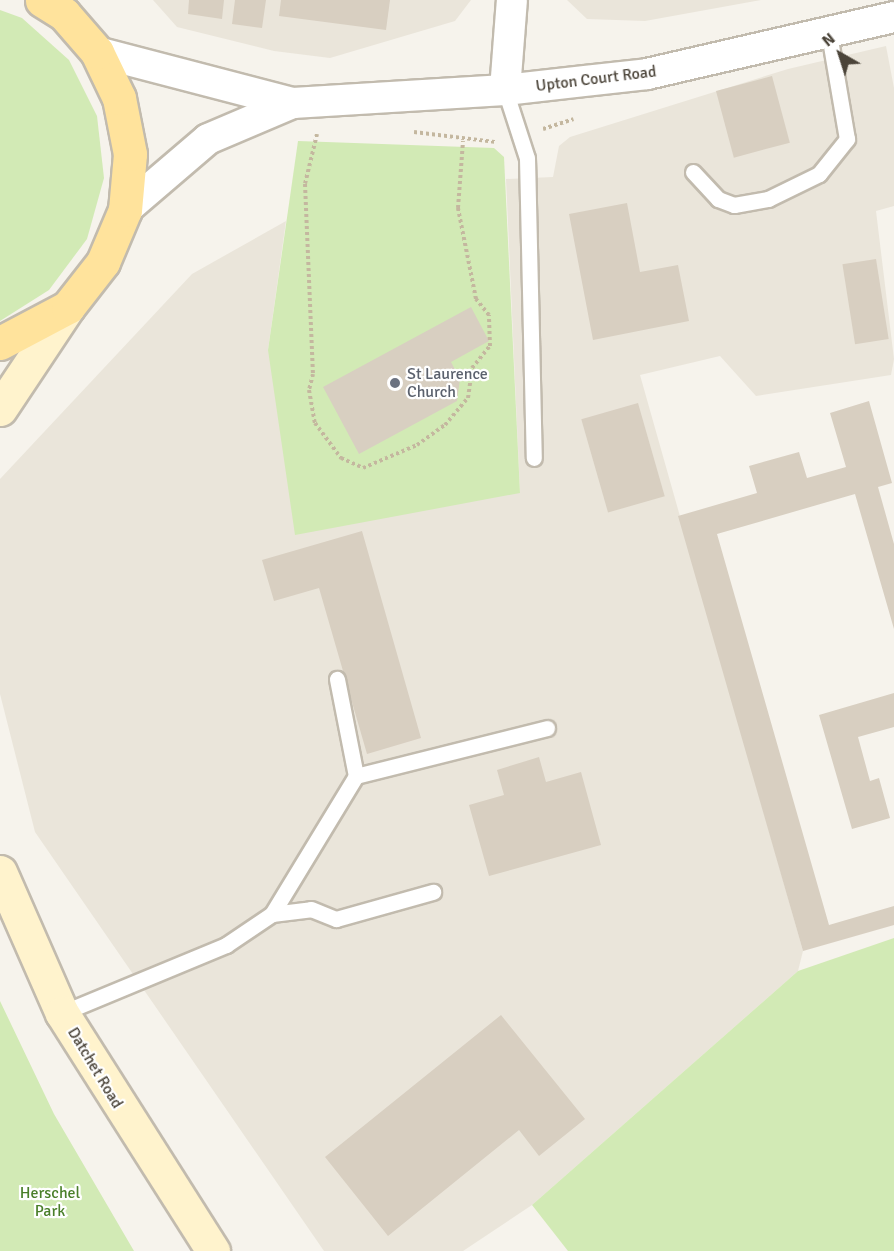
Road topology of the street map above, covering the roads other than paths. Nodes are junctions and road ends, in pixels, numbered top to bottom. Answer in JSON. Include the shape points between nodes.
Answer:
{"nodes":[{"id":1,"x":512,"y":0,"type":"edge"},
{"id":2,"x":58,"y":5,"type":"edge"},
{"id":3,"x":894,"y":17,"type":"edge"},
{"id":4,"x":829,"y":34,"type":"junction"},
{"id":5,"x":97,"y":52,"type":"junction"},
{"id":6,"x":505,"y":90,"type":"junction"},
{"id":7,"x":293,"y":103,"type":"junction"},
{"id":8,"x":693,"y":172,"type":"dead end"},
{"id":9,"x":125,"y":210,"type":"junction"},
{"id":10,"x":68,"y":307,"type":"junction"},
{"id":11,"x":0,"y":343,"type":"edge"},
{"id":12,"x":0,"y":409,"type":"edge"},
{"id":13,"x":534,"y":458,"type":"dead end"},
{"id":14,"x":337,"y":679,"type":"dead end"},
{"id":15,"x":546,"y":729,"type":"dead end"},
{"id":16,"x":356,"y":776,"type":"junction"},
{"id":17,"x":0,"y":872,"type":"edge"},
{"id":18,"x":433,"y":892,"type":"dead end"},
{"id":19,"x":272,"y":914,"type":"junction"},
{"id":20,"x":62,"y":1013,"type":"junction"},
{"id":21,"x":213,"y":1251,"type":"edge"}],
"edges":[{"from":1,"to":6,"type":"street"},
{"from":2,"to":5,"type":"main road"},
{"from":3,"to":4,"type":"street","name":"Upton Court Road"},
{"from":4,"to":6,"type":"street","name":"Upton Court Road","via":[[647,74]]},
{"from":4,"to":8,"type":"lane","via":[[847,139],[819,174],[768,199],[734,205],[718,199]]},
{"from":5,"to":7,"type":"street","name":"Upton Court Road"},
{"from":5,"to":9,"type":"main road","via":[[119,98],[130,154]]},
{"from":6,"to":7,"type":"street","name":"Upton Court Road"},
{"from":6,"to":13,"type":"lane","via":[[527,158]]},
{"from":7,"to":9,"type":"street","name":"Upton Court Road","via":[[208,139]]},
{"from":9,"to":10,"type":"main road","via":[[103,262]]},
{"from":10,"to":11,"type":"main road"},
{"from":10,"to":12,"type":"main road"},
{"from":14,"to":16,"type":"lane"},
{"from":15,"to":16,"type":"lane"},
{"from":16,"to":19,"type":"lane"},
{"from":17,"to":20,"type":"main road","name":"Datchet Road"},
{"from":18,"to":19,"type":"lane","via":[[336,919],[311,909]]},
{"from":19,"to":20,"type":"lane","via":[[226,945]]},
{"from":20,"to":21,"type":"main road","name":"Datchet Road"}]}
